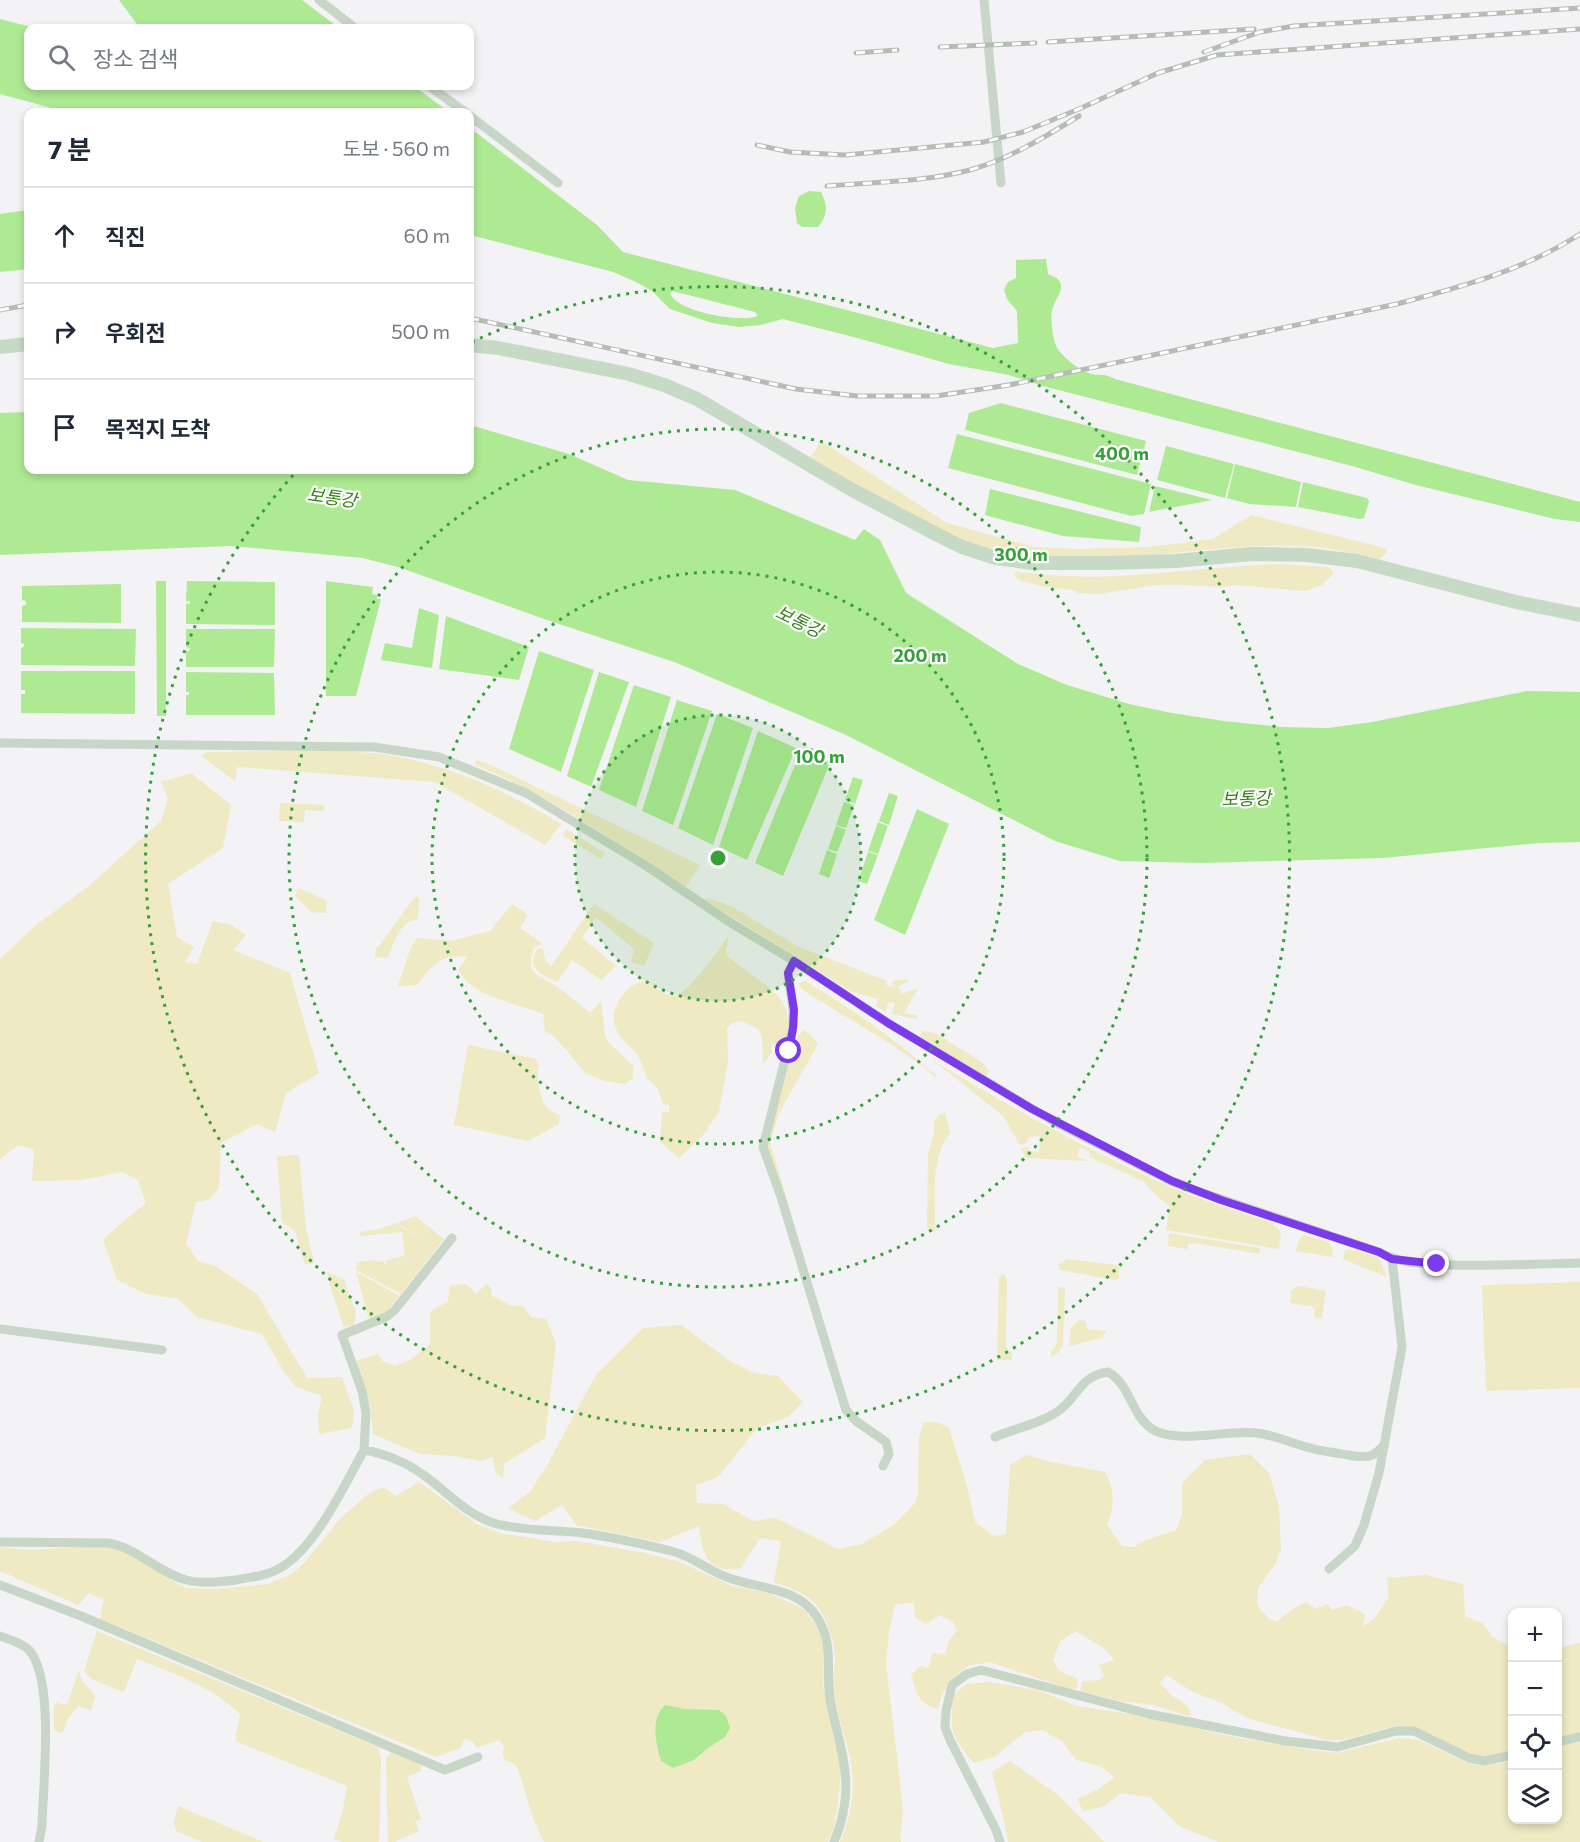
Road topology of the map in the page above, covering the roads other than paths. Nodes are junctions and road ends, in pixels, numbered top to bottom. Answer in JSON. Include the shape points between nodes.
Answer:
{"nodes":[{"id":1,"x":319,"y":0,"type":"edge"},
{"id":2,"x":984,"y":0,"type":"edge"},
{"id":3,"x":350,"y":24,"type":"edge"},
{"id":4,"x":435,"y":90,"type":"edge"},
{"id":5,"x":459,"y":108,"type":"edge"},
{"id":6,"x":474,"y":119,"type":"edge"},
{"id":7,"x":558,"y":183,"type":"dead end"},
{"id":8,"x":1001,"y":183,"type":"dead end"},
{"id":9,"x":24,"y":344,"type":"edge"},
{"id":10,"x":474,"y":345,"type":"edge"},
{"id":11,"x":0,"y":347,"type":"edge"},
{"id":12,"x":1580,"y":615,"type":"edge"},
{"id":13,"x":0,"y":743,"type":"edge"},
{"id":14,"x":794,"y":961,"type":"junction"},
{"id":15,"x":452,"y":1238,"type":"dead end"},
{"id":16,"x":1392,"y":1259,"type":"junction"},
{"id":17,"x":1580,"y":1263,"type":"edge"},
{"id":18,"x":0,"y":1329,"type":"edge"},
{"id":19,"x":162,"y":1350,"type":"dead end"},
{"id":20,"x":995,"y":1437,"type":"dead end"},
{"id":21,"x":1384,"y":1445,"type":"junction"},
{"id":22,"x":364,"y":1450,"type":"junction"},
{"id":23,"x":883,"y":1466,"type":"dead end"},
{"id":24,"x":0,"y":1542,"type":"edge"},
{"id":25,"x":1329,"y":1569,"type":"dead end"},
{"id":26,"x":0,"y":1585,"type":"edge"},
{"id":27,"x":0,"y":1636,"type":"edge"},
{"id":28,"x":1580,"y":1737,"type":"edge"},
{"id":29,"x":1562,"y":1741,"type":"edge"},
{"id":30,"x":1508,"y":1756,"type":"edge"},
{"id":31,"x":477,"y":1757,"type":"dead end"},
{"id":32,"x":39,"y":1842,"type":"edge"},
{"id":33,"x":834,"y":1842,"type":"edge"},
{"id":34,"x":1000,"y":1842,"type":"edge"}],
"edges":[{"from":1,"to":3,"type":"street"},
{"from":2,"to":8,"type":"street"},
{"from":4,"to":5,"type":"street"},
{"from":6,"to":7,"type":"street"},
{"from":9,"to":11,"type":"main road"},
{"from":10,"to":12,"type":"main road","via":[[618,372],[664,385],[705,404],[938,535],[996,558],[1032,563],[1105,563],[1252,554],[1307,555],[1357,561]]},
{"from":13,"to":14,"type":"street","via":[[374,747],[439,757],[526,793]]},
{"from":14,"to":16,"type":"street","via":[[888,1023],[1032,1109],[1172,1181]]},
{"from":14,"to":23,"type":"street","via":[[788,973],[793,1028],[762,1147],[846,1410],[886,1442],[889,1454]]},
{"from":15,"to":22,"type":"street","via":[[394,1311],[342,1335],[362,1391],[366,1413]]},
{"from":16,"to":17,"type":"street","via":[[1492,1266]]},
{"from":16,"to":21,"type":"street","via":[[1402,1347]]},
{"from":18,"to":19,"type":"street"},
{"from":20,"to":21,"type":"street","via":[[1048,1417],[1092,1376],[1108,1372],[1125,1387],[1151,1428],[1162,1433],[1259,1433],[1312,1449],[1354,1456],[1376,1454]]},
{"from":21,"to":25,"type":"street","via":[[1360,1535],[1355,1546]]},
{"from":22,"to":24,"type":"street","via":[[315,1533],[288,1564],[271,1573],[202,1582],[177,1577],[123,1545]]},
{"from":22,"to":33,"type":"street","via":[[406,1464],[484,1520],[518,1528],[582,1533],[671,1551],[729,1578],[772,1588],[806,1604],[816,1615],[828,1644],[828,1691],[847,1770],[844,1813]]},
{"from":26,"to":31,"type":"street","via":[[444,1770]]},
{"from":27,"to":32,"type":"street","via":[[29,1650],[38,1662],[42,1678],[46,1721]]},
{"from":28,"to":29,"type":"street"},
{"from":30,"to":34,"type":"street","via":[[1484,1761],[1468,1758],[1414,1731],[1396,1731],[1338,1747],[1285,1741],[1149,1714],[981,1670],[952,1684],[945,1727]]}]}
